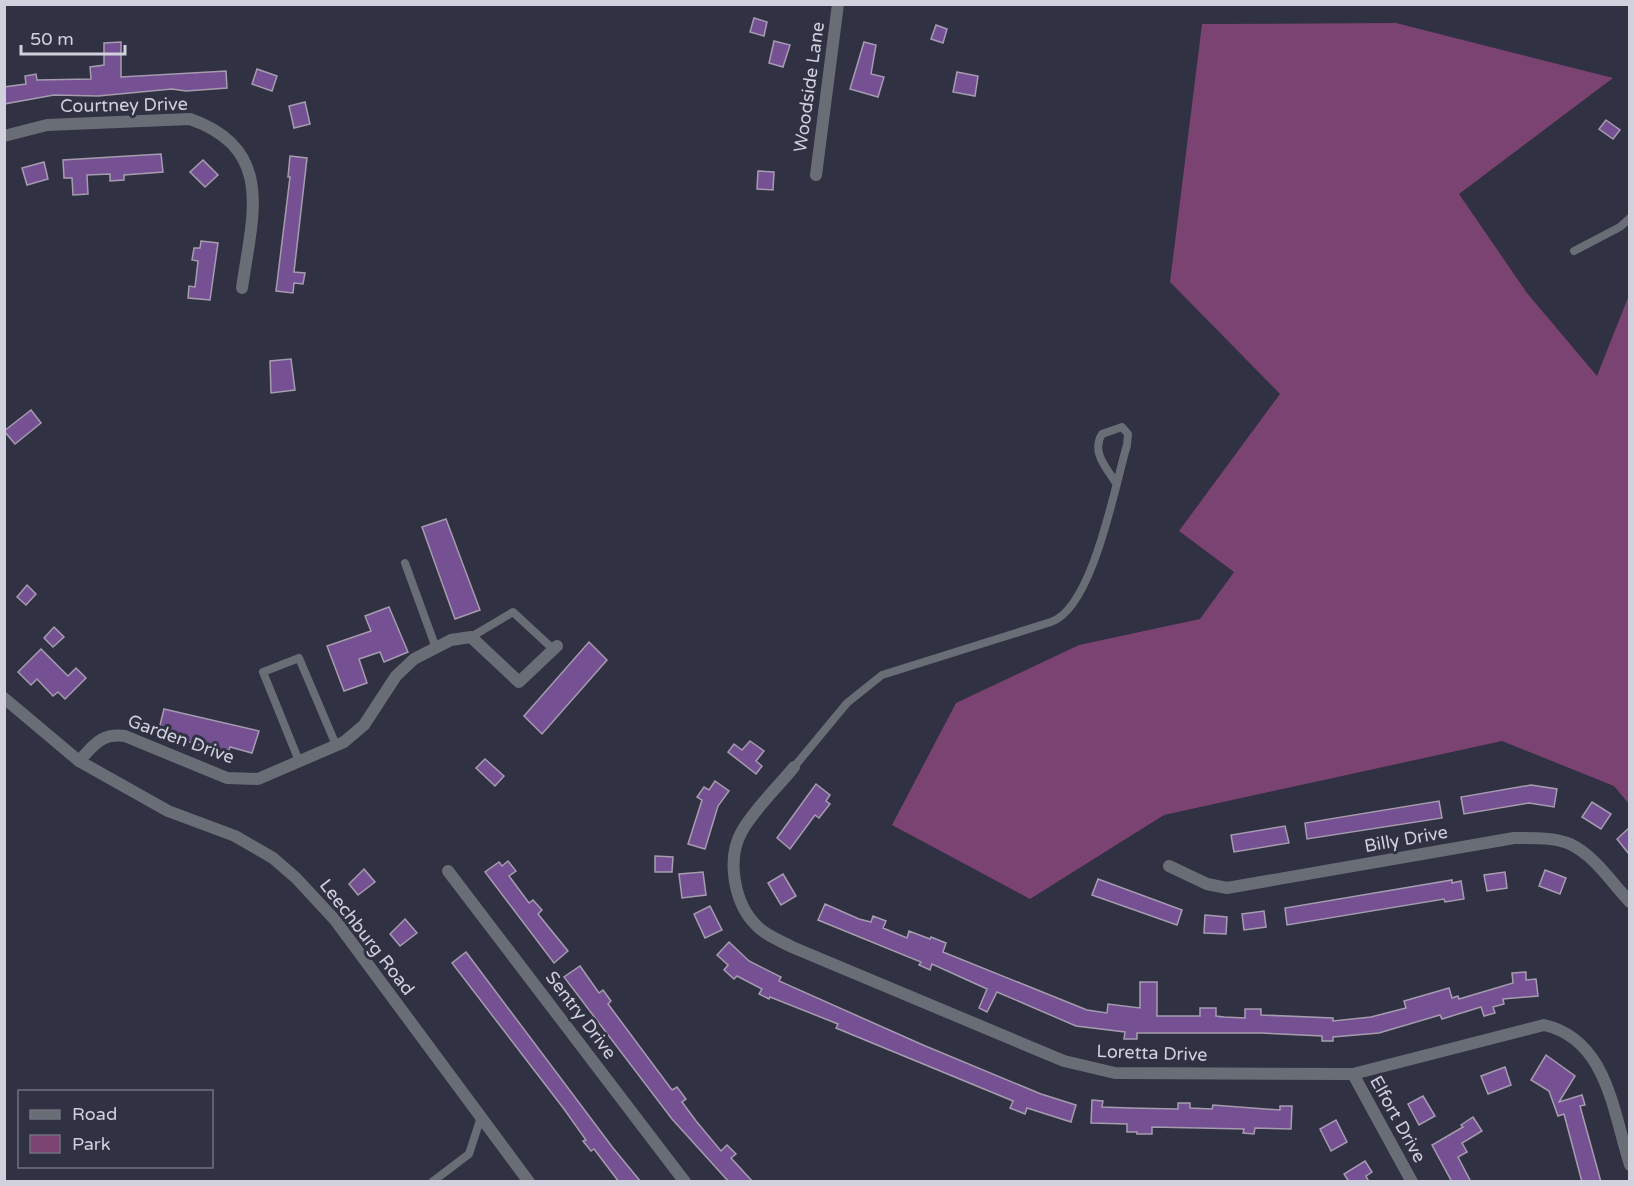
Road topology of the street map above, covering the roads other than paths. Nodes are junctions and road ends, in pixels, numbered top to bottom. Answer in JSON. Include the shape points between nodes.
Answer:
{"nodes":[{"id":1,"x":838,"y":4,"type":"edge"},
{"id":2,"x":4,"y":136,"type":"edge"},
{"id":3,"x":816,"y":175,"type":"dead end"},
{"id":4,"x":1629,"y":218,"type":"edge"},
{"id":5,"x":1574,"y":251,"type":"dead end"},
{"id":6,"x":242,"y":288,"type":"dead end"},
{"id":7,"x":1116,"y":483,"type":"junction"},
{"id":8,"x":405,"y":563,"type":"dead end"},
{"id":9,"x":471,"y":638,"type":"junction"},
{"id":10,"x":436,"y":648,"type":"junction"},
{"id":11,"x":555,"y":648,"type":"joint"},
{"id":12,"x":4,"y":698,"type":"edge"},
{"id":13,"x":336,"y":745,"type":"junction"},
{"id":14,"x":79,"y":761,"type":"junction"},
{"id":15,"x":299,"y":761,"type":"junction"},
{"id":16,"x":794,"y":767,"type":"joint"},
{"id":17,"x":1169,"y":866,"type":"dead end"},
{"id":18,"x":448,"y":871,"type":"dead end"},
{"id":19,"x":1629,"y":903,"type":"edge"},
{"id":20,"x":1353,"y":1074,"type":"junction"},
{"id":21,"x":481,"y":1117,"type":"junction"},
{"id":22,"x":1629,"y":1165,"type":"edge"},
{"id":23,"x":432,"y":1182,"type":"edge"},
{"id":24,"x":529,"y":1182,"type":"edge"},
{"id":25,"x":685,"y":1182,"type":"edge"},
{"id":26,"x":1412,"y":1182,"type":"edge"}],
"edges":[{"from":1,"to":3,"type":"street","name":"Woodside Lane"},
{"from":2,"to":6,"type":"street","name":"Courtney Drive","via":[[46,125],[190,119],[212,126],[231,140],[250,169],[253,207]]},
{"from":4,"to":5,"type":"lane","via":[[1620,227]]},
{"from":7,"to":7,"type":"lane","via":[[1127,446],[1128,434],[1122,427],[1102,434],[1097,442],[1099,456]]},
{"from":7,"to":16,"type":"lane","via":[[1097,555],[1084,583],[1058,620],[882,675],[847,703]]},
{"from":8,"to":10,"type":"lane"},
{"from":9,"to":10,"type":"street","name":"Garden Drive","via":[[451,640]]},
{"from":9,"to":11,"type":"lane","via":[[513,612]]},
{"from":9,"to":11,"type":"street","via":[[519,682]]},
{"from":10,"to":13,"type":"street","name":"Garden Drive","via":[[414,659],[364,725]]},
{"from":12,"to":14,"type":"street","name":"Leechburg Road"},
{"from":13,"to":15,"type":"street","name":"Garden Drive"},
{"from":13,"to":15,"type":"lane","via":[[299,658],[263,672]]},
{"from":14,"to":15,"type":"street","name":"Garden Drive","via":[[100,739],[111,734],[227,778],[258,779]]},
{"from":14,"to":21,"type":"street","name":"Leechburg Road","via":[[168,811],[235,836],[273,858],[296,878],[335,920]]},
{"from":16,"to":20,"type":"street","name":"Loretta Drive","via":[[742,832],[735,857],[735,881],[741,900],[757,926],[792,947],[1082,1067],[1115,1073]]},
{"from":17,"to":19,"type":"street","name":"Billy Drive","via":[[1207,884],[1227,888],[1514,838],[1547,839],[1570,844],[1586,855]]},
{"from":18,"to":25,"type":"street","name":"Sentry Drive"},
{"from":20,"to":22,"type":"street","name":"Loretta Drive","via":[[1544,1025],[1555,1028],[1576,1038],[1601,1072]]},
{"from":20,"to":26,"type":"street","name":"Elfort Drive"},
{"from":21,"to":23,"type":"lane","via":[[469,1154]]},
{"from":21,"to":24,"type":"street","name":"Leechburg Road"}]}
